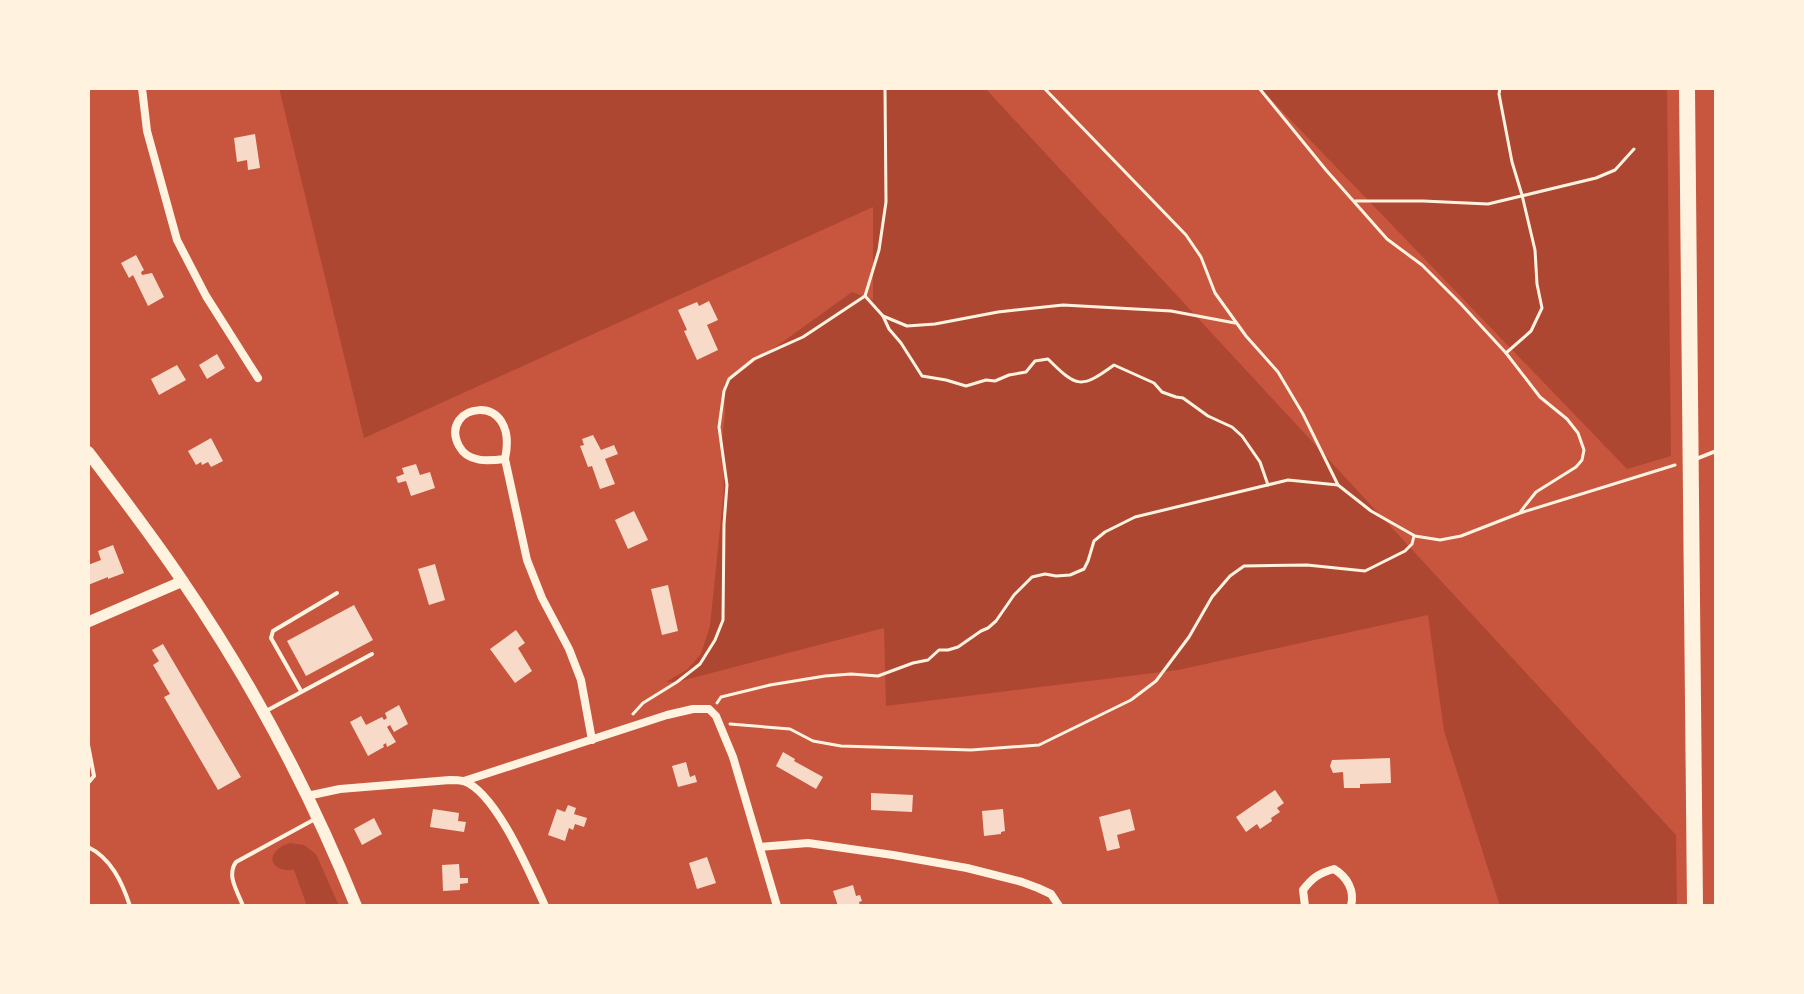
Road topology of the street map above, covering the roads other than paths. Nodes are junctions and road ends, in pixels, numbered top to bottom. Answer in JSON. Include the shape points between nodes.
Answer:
{"nodes":[{"id":1,"x":142,"y":88,"type":"edge"},
{"id":2,"x":1687,"y":88,"type":"edge"},
{"id":3,"x":258,"y":378,"type":"dead end"},
{"id":4,"x":1716,"y":451,"type":"edge"},
{"id":5,"x":88,"y":452,"type":"edge"},
{"id":6,"x":505,"y":459,"type":"junction"},
{"id":7,"x":1690,"y":461,"type":"junction"},
{"id":8,"x":183,"y":581,"type":"junction"},
{"id":9,"x":337,"y":593,"type":"dead end"},
{"id":10,"x":88,"y":622,"type":"edge"},
{"id":11,"x":372,"y":654,"type":"dead end"},
{"id":12,"x":301,"y":691,"type":"junction"},
{"id":13,"x":264,"y":712,"type":"junction"},
{"id":14,"x":592,"y":740,"type":"junction"},
{"id":15,"x":88,"y":745,"type":"edge"},
{"id":16,"x":464,"y":781,"type":"junction"},
{"id":17,"x":88,"y":783,"type":"edge"},
{"id":18,"x":307,"y":796,"type":"junction"},
{"id":19,"x":317,"y":818,"type":"junction"},
{"id":20,"x":88,"y":847,"type":"edge"},
{"id":21,"x":760,"y":847,"type":"junction"},
{"id":22,"x":130,"y":906,"type":"edge"},
{"id":23,"x":243,"y":906,"type":"edge"},
{"id":24,"x":356,"y":906,"type":"edge"},
{"id":25,"x":545,"y":906,"type":"edge"},
{"id":26,"x":777,"y":906,"type":"edge"},
{"id":27,"x":1059,"y":906,"type":"edge"},
{"id":28,"x":1305,"y":906,"type":"edge"},
{"id":29,"x":1351,"y":906,"type":"edge"},
{"id":30,"x":1695,"y":906,"type":"edge"}],
"edges":[{"from":1,"to":3,"type":"street","via":[[147,131],[177,240]]},
{"from":2,"to":7,"type":"highway"},
{"from":4,"to":7,"type":"lane"},
{"from":5,"to":8,"type":"main road"},
{"from":6,"to":6,"type":"street","via":[[469,457],[454,434],[458,421],[481,409],[494,413],[506,432]]},
{"from":6,"to":14,"type":"street","via":[[527,560],[581,680]]},
{"from":7,"to":30,"type":"highway"},
{"from":8,"to":10,"type":"street"},
{"from":8,"to":13,"type":"main road"},
{"from":9,"to":12,"type":"lane","via":[[271,634]]},
{"from":11,"to":12,"type":"lane"},
{"from":12,"to":13,"type":"lane"},
{"from":13,"to":18,"type":"main road"},
{"from":14,"to":16,"type":"street"},
{"from":14,"to":21,"type":"street","via":[[667,715],[709,709],[733,757]]},
{"from":15,"to":17,"type":"lane","via":[[94,776]]},
{"from":16,"to":18,"type":"street"},
{"from":16,"to":25,"type":"street","via":[[506,827]]},
{"from":18,"to":19,"type":"main road"},
{"from":19,"to":23,"type":"lane","via":[[236,862],[231,875]]},
{"from":19,"to":24,"type":"main road"},
{"from":20,"to":22,"type":"lane","via":[[108,860]]},
{"from":21,"to":26,"type":"street"},
{"from":21,"to":27,"type":"street","via":[[808,843],[967,868],[1038,888]]},
{"from":28,"to":29,"type":"street","via":[[1303,890],[1311,878],[1334,869],[1349,886]]}]}
